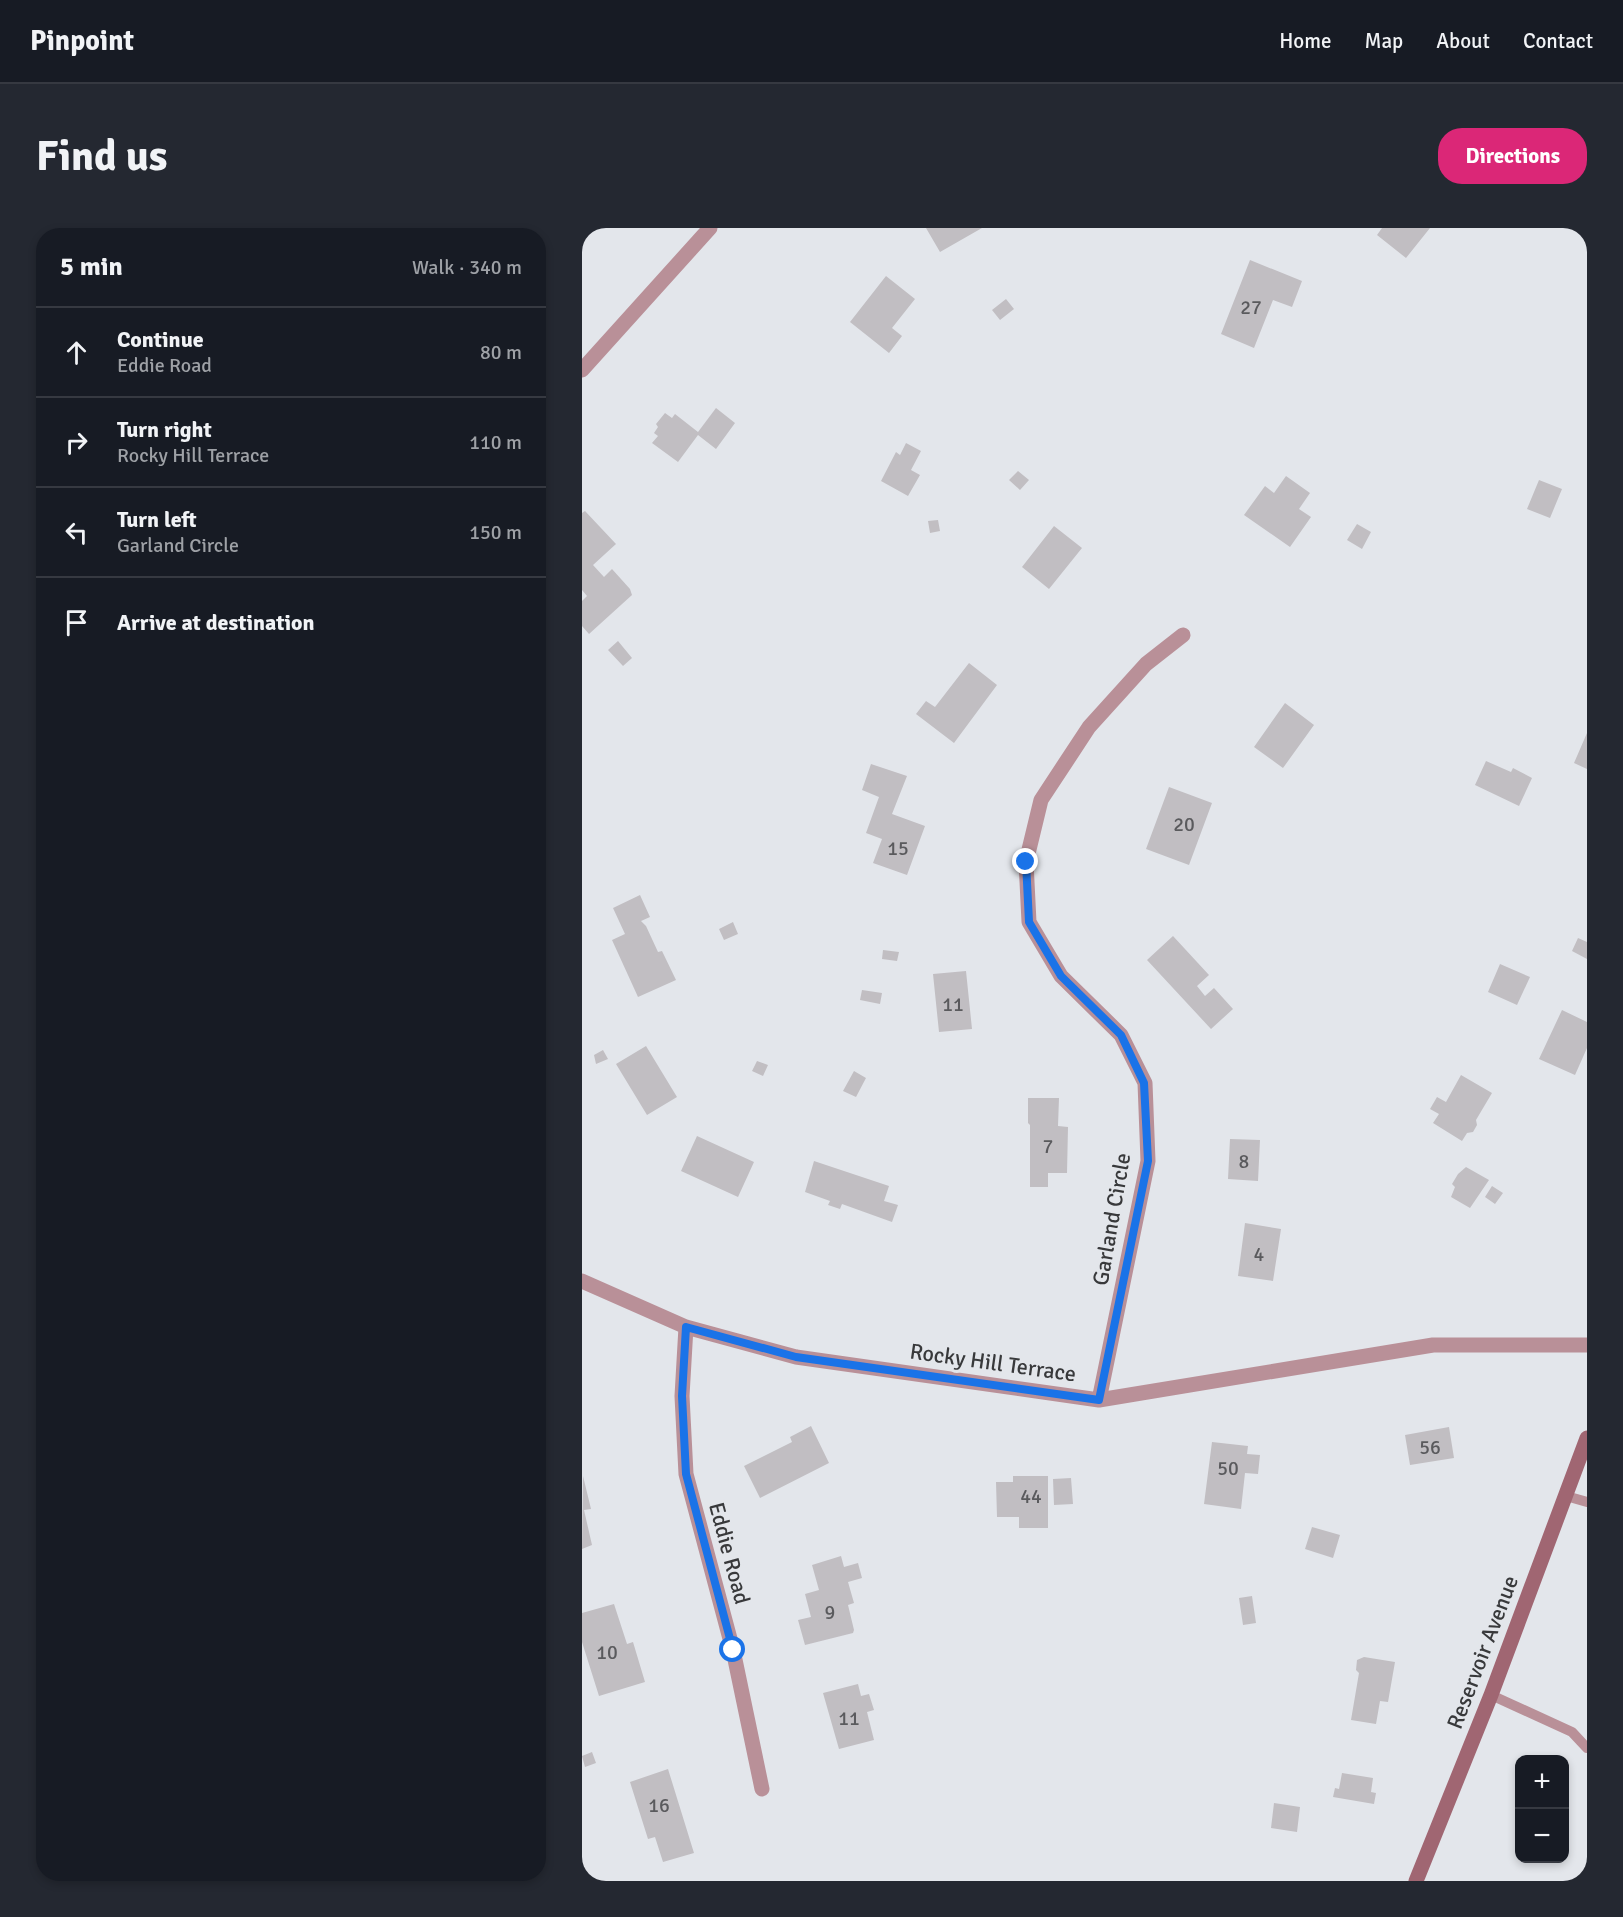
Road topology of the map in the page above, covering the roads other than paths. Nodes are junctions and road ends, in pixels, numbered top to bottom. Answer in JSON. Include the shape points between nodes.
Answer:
{"nodes":[{"id":1,"x":710,"y":228,"type":"edge"},
{"id":2,"x":582,"y":370,"type":"edge"},
{"id":3,"x":1183,"y":634,"type":"dead end"},
{"id":4,"x":582,"y":1281,"type":"edge"},
{"id":5,"x":686,"y":1327,"type":"junction"},
{"id":6,"x":1587,"y":1345,"type":"edge"},
{"id":7,"x":1099,"y":1400,"type":"junction"},
{"id":8,"x":1587,"y":1438,"type":"edge"},
{"id":9,"x":1566,"y":1496,"type":"junction"},
{"id":10,"x":1587,"y":1502,"type":"edge"},
{"id":11,"x":1491,"y":1695,"type":"junction"},
{"id":12,"x":1587,"y":1748,"type":"edge"},
{"id":13,"x":762,"y":1789,"type":"dead end"},
{"id":14,"x":1416,"y":1881,"type":"edge"}],
"edges":[{"from":1,"to":2,"type":"street"},
{"from":3,"to":7,"type":"street","name":"Garland Circle","via":[[1146,664],[1089,727],[1041,801],[1026,862],[1029,922],[1061,976],[1121,1035],[1144,1083],[1148,1161]]},
{"from":4,"to":5,"type":"street","name":"Rocky Hill Terrace"},
{"from":5,"to":7,"type":"street","name":"Rocky Hill Terrace","via":[[796,1357]]},
{"from":5,"to":13,"type":"street","name":"Eddie Road","via":[[682,1396],[686,1474],[733,1650]]},
{"from":6,"to":7,"type":"street","name":"Rocky Hill Terrace","via":[[1433,1346]]},
{"from":8,"to":9,"type":"main road","name":"Reservoir Avenue"},
{"from":9,"to":10,"type":"lane"},
{"from":9,"to":11,"type":"main road","name":"Reservoir Avenue"},
{"from":11,"to":12,"type":"lane","via":[[1572,1732]]},
{"from":11,"to":14,"type":"main road","name":"Reservoir Avenue"}]}
